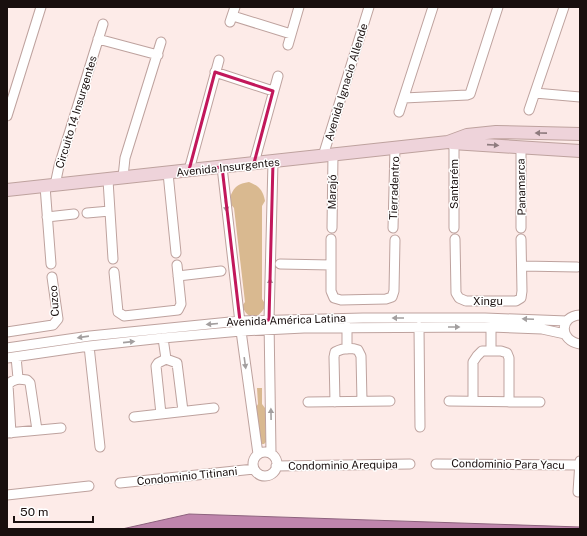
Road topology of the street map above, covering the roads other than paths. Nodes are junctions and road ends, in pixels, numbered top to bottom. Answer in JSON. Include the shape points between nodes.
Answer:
{"nodes":[{"id":1,"x":40,"y":7,"type":"edge"},
{"id":2,"x":300,"y":7,"type":"edge"},
{"id":3,"x":369,"y":7,"type":"edge"},
{"id":4,"x":433,"y":7,"type":"edge"},
{"id":5,"x":498,"y":7,"type":"edge"},
{"id":6,"x":564,"y":7,"type":"edge"},
{"id":7,"x":233,"y":15,"type":"edge"},
{"id":8,"x":103,"y":24,"type":"dead end"},
{"id":9,"x":291,"y":34,"type":"junction"},
{"id":10,"x":98,"y":39,"type":"junction"},
{"id":11,"x":161,"y":42,"type":"dead end"},
{"id":12,"x":288,"y":45,"type":"dead end"},
{"id":13,"x":158,"y":55,"type":"junction"},
{"id":14,"x":219,"y":60,"type":"dead end"},
{"id":15,"x":215,"y":72,"type":"junction"},
{"id":16,"x":278,"y":76,"type":"dead end"},
{"id":17,"x":273,"y":91,"type":"junction"},
{"id":18,"x":535,"y":93,"type":"junction"},
{"id":19,"x":580,"y":97,"type":"edge"},
{"id":20,"x":404,"y":98,"type":"junction"},
{"id":21,"x":529,"y":110,"type":"dead end"},
{"id":22,"x":399,"y":112,"type":"dead end"},
{"id":23,"x":7,"y":116,"type":"edge"},
{"id":24,"x":580,"y":134,"type":"edge"},
{"id":25,"x":452,"y":142,"type":"junction"},
{"id":26,"x":520,"y":147,"type":"junction"},
{"id":27,"x":395,"y":148,"type":"junction"},
{"id":28,"x":580,"y":151,"type":"edge"},
{"id":29,"x":328,"y":156,"type":"junction"},
{"id":30,"x":273,"y":162,"type":"junction"},
{"id":31,"x":254,"y":163,"type":"junction"},
{"id":32,"x":222,"y":167,"type":"junction"},
{"id":33,"x":189,"y":170,"type":"junction"},
{"id":34,"x":168,"y":173,"type":"junction"},
{"id":35,"x":123,"y":177,"type":"junction"},
{"id":36,"x":108,"y":180,"type":"junction"},
{"id":37,"x":50,"y":186,"type":"junction"},
{"id":38,"x":7,"y":190,"type":"edge"},
{"id":39,"x":110,"y":211,"type":"junction"},
{"id":40,"x":87,"y":213,"type":"dead end"},
{"id":41,"x":74,"y":214,"type":"dead end"},
{"id":42,"x":47,"y":217,"type":"junction"},
{"id":43,"x":332,"y":228,"type":"dead end"},
{"id":44,"x":393,"y":228,"type":"dead end"},
{"id":45,"x":454,"y":228,"type":"dead end"},
{"id":46,"x":522,"y":228,"type":"dead end"},
{"id":47,"x":332,"y":239,"type":"dead end"},
{"id":48,"x":455,"y":239,"type":"dead end"},
{"id":49,"x":522,"y":239,"type":"dead end"},
{"id":50,"x":395,"y":240,"type":"dead end"},
{"id":51,"x":176,"y":253,"type":"dead end"},
{"id":52,"x":113,"y":259,"type":"dead end"},
{"id":53,"x":51,"y":264,"type":"dead end"},
{"id":54,"x":280,"y":264,"type":"dead end"},
{"id":55,"x":177,"y":265,"type":"dead end"},
{"id":56,"x":332,"y":265,"type":"junction"},
{"id":57,"x":522,"y":266,"type":"junction"},
{"id":58,"x":577,"y":267,"type":"dead end"},
{"id":59,"x":221,"y":271,"type":"dead end"},
{"id":60,"x":114,"y":272,"type":"dead end"},
{"id":61,"x":178,"y":276,"type":"junction"},
{"id":62,"x":52,"y":277,"type":"dead end"},
{"id":63,"x":364,"y":300,"type":"junction"},
{"id":64,"x":485,"y":301,"type":"junction"},
{"id":65,"x":153,"y":313,"type":"junction"},
{"id":66,"x":580,"y":315,"type":"edge"},
{"id":67,"x":364,"y":318,"type":"junction"},
{"id":68,"x":485,"y":318,"type":"junction"},
{"id":69,"x":269,"y":320,"type":"junction"},
{"id":70,"x":240,"y":321,"type":"junction"},
{"id":71,"x":567,"y":321,"type":"junction"},
{"id":72,"x":347,"y":327,"type":"junction"},
{"id":73,"x":419,"y":327,"type":"junction"},
{"id":74,"x":490,"y":327,"type":"junction"},
{"id":75,"x":154,"y":329,"type":"junction"},
{"id":76,"x":24,"y":330,"type":"junction"},
{"id":77,"x":269,"y":330,"type":"junction"},
{"id":78,"x":241,"y":331,"type":"junction"},
{"id":79,"x":7,"y":332,"type":"edge"},
{"id":80,"x":565,"y":334,"type":"junction"},
{"id":81,"x":163,"y":338,"type":"junction"},
{"id":82,"x":580,"y":344,"type":"edge"},
{"id":83,"x":28,"y":345,"type":"junction"},
{"id":84,"x":89,"y":346,"type":"junction"},
{"id":85,"x":7,"y":348,"type":"edge"},
{"id":86,"x":347,"y":349,"type":"junction"},
{"id":87,"x":491,"y":351,"type":"junction"},
{"id":88,"x":11,"y":357,"type":"edge"},
{"id":89,"x":166,"y":359,"type":"junction"},
{"id":90,"x":18,"y":378,"type":"junction"},
{"id":91,"x":362,"y":401,"type":"junction"},
{"id":92,"x":390,"y":401,"type":"dead end"},
{"id":93,"x":450,"y":401,"type":"dead end"},
{"id":94,"x":473,"y":401,"type":"junction"},
{"id":95,"x":308,"y":402,"type":"dead end"},
{"id":96,"x":335,"y":402,"type":"junction"},
{"id":97,"x":509,"y":402,"type":"junction"},
{"id":98,"x":540,"y":402,"type":"dead end"},
{"id":99,"x":214,"y":408,"type":"dead end"},
{"id":100,"x":183,"y":411,"type":"junction"},
{"id":101,"x":161,"y":414,"type":"junction"},
{"id":102,"x":134,"y":417,"type":"dead end"},
{"id":103,"x":420,"y":427,"type":"dead end"},
{"id":104,"x":61,"y":428,"type":"dead end"},
{"id":105,"x":37,"y":430,"type":"junction"},
{"id":106,"x":9,"y":433,"type":"edge"},
{"id":107,"x":100,"y":447,"type":"dead end"},
{"id":108,"x":271,"y":453,"type":"junction"},
{"id":109,"x":258,"y":454,"type":"junction"},
{"id":110,"x":580,"y":461,"type":"edge"},
{"id":111,"x":410,"y":464,"type":"dead end"},
{"id":112,"x":436,"y":464,"type":"dead end"},
{"id":113,"x":580,"y":465,"type":"edge"},
{"id":114,"x":276,"y":466,"type":"junction"},
{"id":115,"x":254,"y":469,"type":"junction"},
{"id":116,"x":120,"y":483,"type":"dead end"},
{"id":117,"x":89,"y":486,"type":"dead end"},
{"id":118,"x":578,"y":492,"type":"dead end"},
{"id":119,"x":7,"y":495,"type":"edge"}],
"edges":[{"from":1,"to":23,"type":"street"},
{"from":2,"to":9,"type":"street"},
{"from":3,"to":29,"type":"street","name":"Avenida Ignacio Allende"},
{"from":4,"to":20,"type":"street"},
{"from":5,"to":20,"type":"street","via":[[470,94]]},
{"from":6,"to":18,"type":"street"},
{"from":7,"to":9,"type":"street"},
{"from":8,"to":10,"type":"street","name":"Circuito 14 Insurgentes"},
{"from":9,"to":12,"type":"street"},
{"from":10,"to":13,"type":"street"},
{"from":10,"to":37,"type":"street","name":"Circuito 14 Insurgentes","via":[[59,166]]},
{"from":11,"to":13,"type":"street"},
{"from":13,"to":35,"type":"street","via":[[125,158]]},
{"from":14,"to":15,"type":"street"},
{"from":15,"to":17,"type":"street"},
{"from":15,"to":33,"type":"street"},
{"from":16,"to":17,"type":"street"},
{"from":17,"to":31,"type":"street"},
{"from":18,"to":19,"type":"street"},
{"from":18,"to":21,"type":"street"},
{"from":20,"to":22,"type":"street"},
{"from":24,"to":25,"type":"main road","name":"Avenida Insurgentes","one_way":true,"via":[[496,132],[467,135]]},
{"from":25,"to":26,"type":"main road","name":"Avenida Insurgentes","one_way":true},
{"from":25,"to":27,"type":"main road","name":"Avenida Insurgentes"},
{"from":25,"to":45,"type":"street","name":"Santarém"},
{"from":26,"to":28,"type":"main road","name":"Avenida Insurgentes"},
{"from":26,"to":46,"type":"street","name":"Panamarca"},
{"from":27,"to":29,"type":"main road","name":"Avenida Insurgentes"},
{"from":27,"to":44,"type":"street","name":"Tierradentro"},
{"from":29,"to":30,"type":"main road","name":"Avenida Insurgentes"},
{"from":29,"to":43,"type":"street","name":"Marajó"},
{"from":30,"to":31,"type":"main road","name":"Avenida Insurgentes"},
{"from":69,"to":30,"type":"street","one_way":true},
{"from":31,"to":32,"type":"main road","name":"Avenida Insurgentes"},
{"from":32,"to":33,"type":"main road","name":"Avenida Insurgentes"},
{"from":32,"to":70,"type":"street","one_way":true},
{"from":33,"to":34,"type":"main road","name":"Avenida Insurgentes"},
{"from":34,"to":35,"type":"main road","name":"Avenida Insurgentes"},
{"from":34,"to":51,"type":"street"},
{"from":35,"to":36,"type":"main road","name":"Avenida Insurgentes"},
{"from":36,"to":37,"type":"main road","name":"Avenida Insurgentes"},
{"from":36,"to":39,"type":"street"},
{"from":37,"to":38,"type":"main road","name":"Avenida Insurgentes"},
{"from":37,"to":42,"type":"street","name":"Circuito 14 Insurgentes"},
{"from":39,"to":40,"type":"street"},
{"from":39,"to":52,"type":"street"},
{"from":41,"to":42,"type":"street"},
{"from":42,"to":53,"type":"street","name":"Circuito 14 Insurgentes"},
{"from":47,"to":56,"type":"street"},
{"from":48,"to":64,"type":"street","name":"Xingu","via":[[456,293],[459,298],[466,301]]},
{"from":49,"to":57,"type":"street","name":"Xingu"},
{"from":50,"to":63,"type":"street","via":[[392,297]]},
{"from":54,"to":56,"type":"street"},
{"from":55,"to":61,"type":"street"},
{"from":56,"to":63,"type":"street","via":[[334,298]]},
{"from":57,"to":58,"type":"street"},
{"from":57,"to":64,"type":"street","name":"Xingu","via":[[520,298],[516,301]]},
{"from":59,"to":61,"type":"street"},
{"from":60,"to":65,"type":"street","via":[[118,312],[124,316]]},
{"from":61,"to":65,"type":"street","via":[[181,304],[178,310]]},
{"from":62,"to":76,"type":"street","name":"Cuzco","via":[[58,319],[53,326]]},
{"from":63,"to":67,"type":"street"},
{"from":64,"to":68,"type":"street"},
{"from":65,"to":75,"type":"street"},
{"from":66,"to":71,"type":"street","name":"Avenida América Latina","via":[[575,315]]},
{"from":68,"to":67,"type":"street","name":"Avenida América Latina","one_way":true},
{"from":67,"to":69,"type":"street","name":"Avenida América Latina"},
{"from":71,"to":68,"type":"street","name":"Avenida América Latina","one_way":true},
{"from":69,"to":70,"type":"street","name":"Avenida América Latina"},
{"from":69,"to":77,"type":"street"},
{"from":70,"to":75,"type":"street","name":"Avenida América Latina","one_way":true},
{"from":70,"to":78,"type":"street"},
{"from":71,"to":80,"type":"street"},
{"from":72,"to":73,"type":"street","name":"Avenida América Latina"},
{"from":72,"to":77,"type":"street","name":"Avenida América Latina"},
{"from":72,"to":86,"type":"street"},
{"from":73,"to":74,"type":"street","name":"Avenida América Latina","one_way":true},
{"from":73,"to":103,"type":"street"},
{"from":74,"to":80,"type":"street","name":"Avenida América Latina","via":[[542,329]]},
{"from":74,"to":87,"type":"street"},
{"from":75,"to":83,"type":"street","name":"Avenida América Latina","one_way":true},
{"from":76,"to":79,"type":"street","name":"Cuzco"},
{"from":76,"to":83,"type":"street"},
{"from":77,"to":78,"type":"street","name":"Avenida América Latina"},
{"from":108,"to":77,"type":"street","one_way":true},
{"from":78,"to":81,"type":"street","name":"Avenida América Latina"},
{"from":78,"to":109,"type":"street","one_way":true},
{"from":80,"to":82,"type":"street","name":"Avenida América Latina","via":[[568,340]]},
{"from":84,"to":81,"type":"street","name":"Avenida América Latina","one_way":true},
{"from":81,"to":89,"type":"street"},
{"from":83,"to":85,"type":"street","name":"Avenida América Latina"},
{"from":84,"to":88,"type":"street","name":"Avenida América Latina"},
{"from":84,"to":107,"type":"street"},
{"from":86,"to":91,"type":"street","via":[[358,350],[361,356]]},
{"from":86,"to":96,"type":"street","via":[[335,352]]},
{"from":87,"to":94,"type":"street","via":[[482,351],[473,362]]},
{"from":87,"to":97,"type":"street","via":[[507,353],[509,358]]},
{"from":88,"to":90,"type":"street"},
{"from":89,"to":100,"type":"street","via":[[177,363]]},
{"from":89,"to":101,"type":"street","via":[[156,366]]},
{"from":90,"to":105,"type":"street","via":[[30,383]]},
{"from":90,"to":106,"type":"street","via":[[8,385]]},
{"from":91,"to":92,"type":"street"},
{"from":91,"to":96,"type":"street"},
{"from":93,"to":94,"type":"street"},
{"from":94,"to":97,"type":"street"},
{"from":95,"to":96,"type":"street"},
{"from":97,"to":98,"type":"street"},
{"from":99,"to":100,"type":"street"},
{"from":100,"to":101,"type":"street"},
{"from":101,"to":102,"type":"street"},
{"from":104,"to":105,"type":"street"},
{"from":105,"to":106,"type":"street"},
{"from":108,"to":109,"type":"street"},
{"from":108,"to":114,"type":"street","via":[[275,457]]},
{"from":109,"to":115,"type":"street","via":[[254,458]]},
{"from":110,"to":113,"type":"street"},
{"from":111,"to":114,"type":"street","name":"Condominio Arequipa"},
{"from":112,"to":113,"type":"street","name":"Condominio Para Yacu"},
{"from":113,"to":118,"type":"street"},
{"from":114,"to":115,"type":"street","via":[[275,470],[266,475],[261,475]]},
{"from":115,"to":116,"type":"street","name":"Condominio Titinani"},
{"from":117,"to":119,"type":"street"}]}
